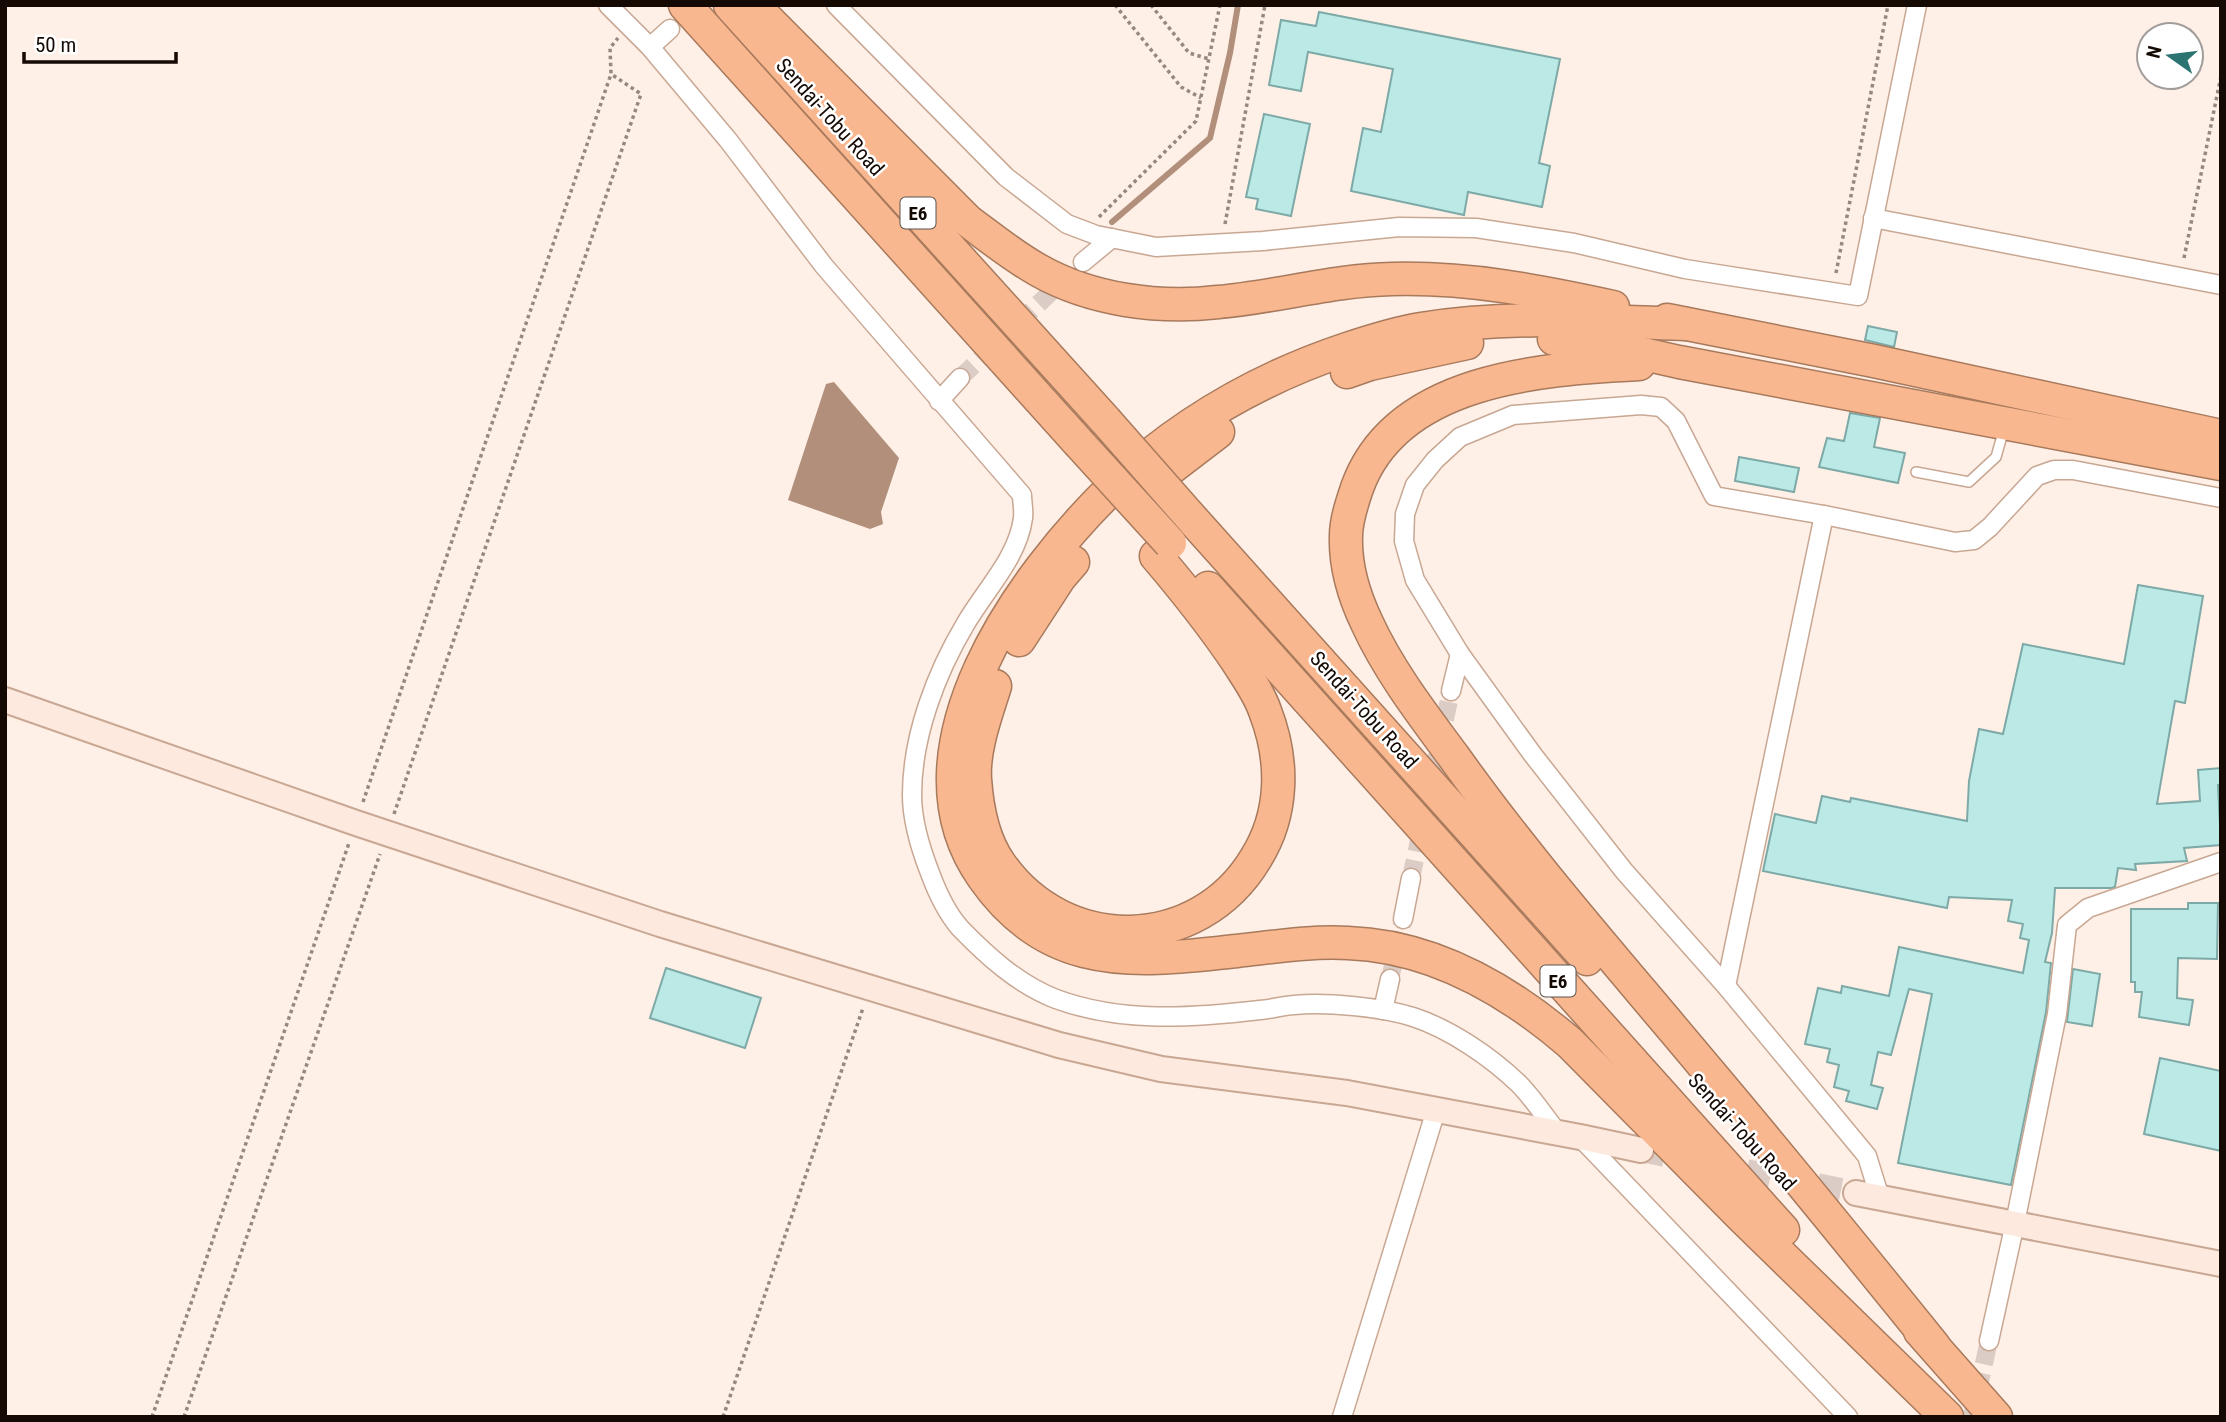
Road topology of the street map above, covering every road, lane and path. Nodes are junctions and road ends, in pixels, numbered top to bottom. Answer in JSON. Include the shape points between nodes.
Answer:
{"nodes":[{"id":1,"x":608,"y":5,"type":"edge"},
{"id":2,"x":730,"y":5,"type":"edge"},
{"id":3,"x":753,"y":5,"type":"edge"},
{"id":4,"x":836,"y":5,"type":"edge"},
{"id":5,"x":1115,"y":5,"type":"edge"},
{"id":6,"x":1151,"y":5,"type":"edge"},
{"id":7,"x":1220,"y":5,"type":"edge"},
{"id":8,"x":1265,"y":5,"type":"edge"},
{"id":9,"x":1888,"y":5,"type":"edge"},
{"id":10,"x":1917,"y":5,"type":"edge"},
{"id":11,"x":677,"y":17,"type":"edge"},
{"id":12,"x":627,"y":24,"type":"junction"},
{"id":13,"x":650,"y":47,"type":"junction"},
{"id":14,"x":1209,"y":59,"type":"junction"},
{"id":15,"x":611,"y":74,"type":"junction"},
{"id":16,"x":2221,"y":76,"type":"edge"},
{"id":17,"x":1201,"y":98,"type":"junction"},
{"id":18,"x":1874,"y":218,"type":"junction"},
{"id":19,"x":1085,"y":231,"type":"junction"},
{"id":20,"x":1112,"y":238,"type":"junction"},
{"id":21,"x":1221,"y":244,"type":"junction"},
{"id":22,"x":1083,"y":262,"type":"tunnel mouth"},
{"id":23,"x":2180,"y":277,"type":"junction"},
{"id":24,"x":2221,"y":285,"type":"edge"},
{"id":25,"x":1832,"y":292,"type":"junction"},
{"id":26,"x":1686,"y":324,"type":"junction"},
{"id":27,"x":1679,"y":362,"type":"junction"},
{"id":28,"x":960,"y":377,"type":"tunnel mouth"},
{"id":29,"x":939,"y":401,"type":"junction"},
{"id":30,"x":2005,"y":424,"type":"junction"},
{"id":31,"x":2221,"y":436,"type":"edge"},
{"id":32,"x":2221,"y":464,"type":"edge"},
{"id":33,"x":1916,"y":472,"type":"dead end"},
{"id":34,"x":2221,"y":498,"type":"edge"},
{"id":35,"x":1824,"y":515,"type":"junction"},
{"id":36,"x":1163,"y":550,"type":"junction"},
{"id":37,"x":1460,"y":654,"type":"junction"},
{"id":38,"x":1451,"y":691,"type":"tunnel mouth"},
{"id":39,"x":5,"y":700,"type":"edge"},
{"id":40,"x":356,"y":823,"type":"junction"},
{"id":41,"x":388,"y":834,"type":"junction"},
{"id":42,"x":2221,"y":862,"type":"edge"},
{"id":43,"x":1411,"y":878,"type":"tunnel mouth"},
{"id":44,"x":1403,"y":919,"type":"tunnel mouth"},
{"id":45,"x":1390,"y":979,"type":"tunnel mouth"},
{"id":46,"x":1726,"y":986,"type":"junction"},
{"id":47,"x":870,"y":988,"type":"junction"},
{"id":48,"x":1383,"y":1010,"type":"junction"},
{"id":49,"x":1436,"y":1110,"type":"junction"},
{"id":50,"x":1569,"y":1135,"type":"junction"},
{"id":51,"x":1641,"y":1150,"type":"tunnel mouth"},
{"id":52,"x":1856,"y":1193,"type":"tunnel mouth"},
{"id":53,"x":1880,"y":1198,"type":"junction"},
{"id":54,"x":2015,"y":1223,"type":"junction"},
{"id":55,"x":2221,"y":1264,"type":"edge"},
{"id":56,"x":1989,"y":1341,"type":"tunnel mouth"},
{"id":57,"x":1934,"y":1346,"type":"junction"},
{"id":58,"x":152,"y":1417,"type":"edge"},
{"id":59,"x":184,"y":1417,"type":"edge"},
{"id":60,"x":723,"y":1417,"type":"edge"},
{"id":61,"x":1342,"y":1417,"type":"edge"},
{"id":62,"x":1849,"y":1417,"type":"edge"},
{"id":63,"x":1948,"y":1417,"type":"edge"},
{"id":64,"x":1996,"y":1417,"type":"edge"}],
"edges":[{"from":1,"to":12,"type":"street"},
{"from":2,"to":57,"type":"highway","name":"Sendai-Tobu Road","number":"E6","bridge":true},
{"from":3,"to":26,"type":"highway","via":[[968,221],[1039,271],[1073,286],[1140,302],[1174,304],[1390,279],[1455,280],[1505,285]]},
{"from":4,"to":19,"type":"street","via":[[1006,177],[1068,224]]},
{"from":5,"to":17,"type":"path","via":[[1181,87]]},
{"from":6,"to":14,"type":"path","via":[[1189,53]]},
{"from":7,"to":14,"type":"path"},
{"from":8,"to":21,"type":"path"},
{"from":9,"to":25,"type":"path"},
{"from":10,"to":18,"type":"street"},
{"from":11,"to":13,"type":"street"},
{"from":11,"to":36,"type":"highway","name":"Sendai-Tobu Road","number":"E6","bridge":true,"via":[[803,138]]},
{"from":12,"to":13,"type":"street"},
{"from":12,"to":15,"type":"path","via":[[610,48]]},
{"from":13,"to":29,"type":"street","via":[[824,266]]},
{"from":14,"to":17,"type":"path"},
{"from":15,"to":40,"type":"path"},
{"from":15,"to":41,"type":"path","via":[[641,94]]},
{"from":16,"to":23,"type":"path"},
{"from":17,"to":19,"type":"path","via":[[1196,121]]},
{"from":18,"to":23,"type":"street"},
{"from":18,"to":25,"type":"street","via":[[1858,296]]},
{"from":19,"to":20,"type":"street"},
{"from":20,"to":21,"type":"street","via":[[1156,247]]},
{"from":20,"to":22,"type":"street"},
{"from":21,"to":25,"type":"street","via":[[1399,227],[1476,228]]},
{"from":23,"to":24,"type":"street"},
{"from":26,"to":31,"type":"highway"},
{"from":26,"to":63,"type":"highway","via":[[1561,320],[1417,330],[1288,371],[1200,418],[1159,447],[1091,508],[1028,584],[998,633],[968,697],[954,756],[956,813],[975,866],[1009,910],[1055,941],[1083,951],[1138,958],[1314,943],[1383,946],[1454,967],[1495,987],[1570,1043]]},
{"from":27,"to":30,"type":"highway"},
{"from":27,"to":36,"type":"highway","via":[[1590,342],[1499,339],[1370,364],[1287,395],[1208,439],[1142,489],[1105,525],[1060,577],[1014,648],[986,714],[974,775],[986,835],[998,862],[1016,885],[1060,917],[1111,932],[1158,930],[1183,923],[1228,894],[1263,847],[1279,791],[1278,761],[1265,710]]},
{"from":27,"to":57,"type":"highway","via":[[1515,376],[1420,411],[1375,452],[1354,495],[1346,534],[1356,596],[1394,671],[1478,791]]},
{"from":28,"to":29,"type":"street"},
{"from":29,"to":48,"type":"street","via":[[1022,495],[1023,516],[1010,557],[965,625],[930,699],[914,766],[912,798],[925,861],[937,893],[958,925],[1015,976],[1055,999],[1129,1016],[1217,1015],[1296,1005]]},
{"from":30,"to":32,"type":"highway"},
{"from":30,"to":33,"type":"lane","via":[[1996,457],[1969,482]]},
{"from":34,"to":35,"type":"street","via":[[2054,470],[2037,476],[1974,540],[1955,542]]},
{"from":35,"to":37,"type":"street","via":[[1714,496],[1676,421],[1661,407],[1513,415],[1460,437],[1415,485],[1405,514],[1404,541],[1415,580]]},
{"from":35,"to":46,"type":"street"},
{"from":36,"to":63,"type":"highway","name":"Sendai-Tobu Road","number":"E6","via":[[1226,608]]},
{"from":37,"to":38,"type":"street"},
{"from":37,"to":46,"type":"street","via":[[1624,872]]},
{"from":39,"to":40,"type":"street"},
{"from":40,"to":41,"type":"street"},
{"from":40,"to":58,"type":"path"},
{"from":41,"to":47,"type":"street"},
{"from":41,"to":59,"type":"path"},
{"from":42,"to":54,"type":"street","via":[[2088,908],[2067,925],[2057,1014]]},
{"from":43,"to":44,"type":"street"},
{"from":45,"to":48,"type":"street"},
{"from":46,"to":53,"type":"street","via":[[1867,1156]]},
{"from":47,"to":49,"type":"street","via":[[1059,1045],[1161,1069],[1347,1093]]},
{"from":47,"to":60,"type":"path"},
{"from":48,"to":50,"type":"street","via":[[1414,1017],[1492,1061]]},
{"from":49,"to":50,"type":"street"},
{"from":49,"to":61,"type":"street"},
{"from":50,"to":51,"type":"street"},
{"from":50,"to":62,"type":"street"},
{"from":52,"to":53,"type":"street"},
{"from":53,"to":54,"type":"street"},
{"from":54,"to":55,"type":"street"},
{"from":54,"to":56,"type":"street"},
{"from":57,"to":64,"type":"highway","name":"Sendai-Tobu Road","number":"E6"}]}
